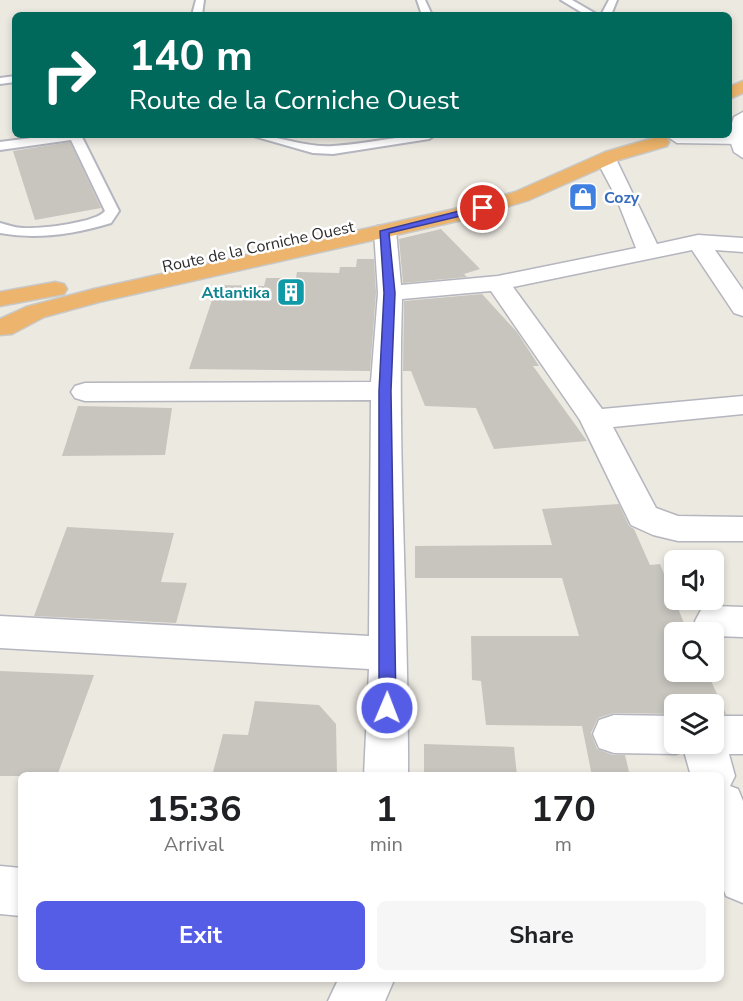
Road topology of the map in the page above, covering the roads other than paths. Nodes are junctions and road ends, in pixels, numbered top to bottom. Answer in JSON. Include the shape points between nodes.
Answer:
{"nodes":[{"id":1,"x":565,"y":0,"type":"edge"},
{"id":2,"x":587,"y":12,"type":"edge"},
{"id":3,"x":743,"y":117,"type":"edge"},
{"id":4,"x":60,"y":138,"type":"edge"},
{"id":5,"x":76,"y":138,"type":"edge"},
{"id":6,"x":268,"y":138,"type":"edge"},
{"id":7,"x":410,"y":138,"type":"edge"},
{"id":8,"x":603,"y":138,"type":"edge"},
{"id":9,"x":622,"y":138,"type":"edge"},
{"id":10,"x":673,"y":138,"type":"edge"},
{"id":11,"x":722,"y":138,"type":"edge"},
{"id":12,"x":741,"y":145,"type":"edge"},
{"id":13,"x":0,"y":146,"type":"edge"},
{"id":14,"x":606,"y":159,"type":"junction"},
{"id":15,"x":0,"y":228,"type":"edge"},
{"id":16,"x":385,"y":231,"type":"junction"},
{"id":17,"x":699,"y":242,"type":"junction"},
{"id":18,"x":743,"y":244,"type":"edge"},
{"id":19,"x":649,"y":252,"type":"junction"},
{"id":20,"x":498,"y":283,"type":"junction"},
{"id":21,"x":390,"y":293,"type":"junction"},
{"id":22,"x":743,"y":308,"type":"edge"},
{"id":23,"x":1,"y":315,"type":"edge"},
{"id":24,"x":385,"y":391,"type":"junction"},
{"id":25,"x":85,"y":392,"type":"dead end"},
{"id":26,"x":743,"y":405,"type":"edge"},
{"id":27,"x":594,"y":419,"type":"junction"},
{"id":28,"x":743,"y":529,"type":"edge"},
{"id":29,"x":0,"y":632,"type":"edge"},
{"id":30,"x":389,"y":654,"type":"junction"},
{"id":31,"x":614,"y":734,"type":"dead end"},
{"id":32,"x":664,"y":735,"type":"edge"},
{"id":33,"x":724,"y":735,"type":"edge"},
{"id":34,"x":743,"y":735,"type":"edge"},
{"id":35,"x":707,"y":754,"type":"edge"},
{"id":36,"x":386,"y":772,"type":"edge"},
{"id":37,"x":712,"y":772,"type":"edge"},
{"id":38,"x":724,"y":812,"type":"edge"},
{"id":39,"x":743,"y":879,"type":"edge"},
{"id":40,"x":0,"y":890,"type":"edge"},
{"id":41,"x":18,"y":892,"type":"edge"},
{"id":42,"x":368,"y":982,"type":"edge"},
{"id":43,"x":355,"y":1001,"type":"edge"}],
"edges":[{"from":1,"to":2,"type":"lane"},
{"from":3,"to":12,"type":"street","via":[[739,123]]},
{"from":4,"to":13,"type":"lane"},
{"from":5,"to":15,"type":"lane","via":[[112,211],[106,220],[24,233]]},
{"from":6,"to":7,"type":"lane","via":[[333,150]]},
{"from":8,"to":23,"type":"highway","name":"Route de la Corniche Ouest","via":[[591,152],[541,176],[450,204],[88,283]]},
{"from":9,"to":10,"type":"highway"},
{"from":10,"to":12,"type":"street"},
{"from":10,"to":14,"type":"highway","name":"Route de la Corniche Ouest"},
{"from":11,"to":12,"type":"street"},
{"from":14,"to":16,"type":"highway","name":"Route de la Corniche Ouest","via":[[522,196]]},
{"from":14,"to":19,"type":"street"},
{"from":16,"to":21,"type":"street"},
{"from":16,"to":23,"type":"highway","name":"Route de la Corniche Ouest","via":[[35,312]]},
{"from":17,"to":18,"type":"street"},
{"from":17,"to":19,"type":"street"},
{"from":17,"to":22,"type":"street"},
{"from":19,"to":20,"type":"street"},
{"from":20,"to":21,"type":"street"},
{"from":20,"to":27,"type":"street"},
{"from":21,"to":24,"type":"street"},
{"from":24,"to":25,"type":"street"},
{"from":24,"to":30,"type":"street"},
{"from":26,"to":27,"type":"street"},
{"from":27,"to":28,"type":"street","via":[[639,510],[650,522],[669,527]]},
{"from":29,"to":30,"type":"street"},
{"from":30,"to":36,"type":"street"},
{"from":31,"to":32,"type":"street"},
{"from":33,"to":34,"type":"street"},
{"from":35,"to":37,"type":"street"},
{"from":38,"to":39,"type":"street"},
{"from":40,"to":41,"type":"street"},
{"from":42,"to":43,"type":"street"}]}
